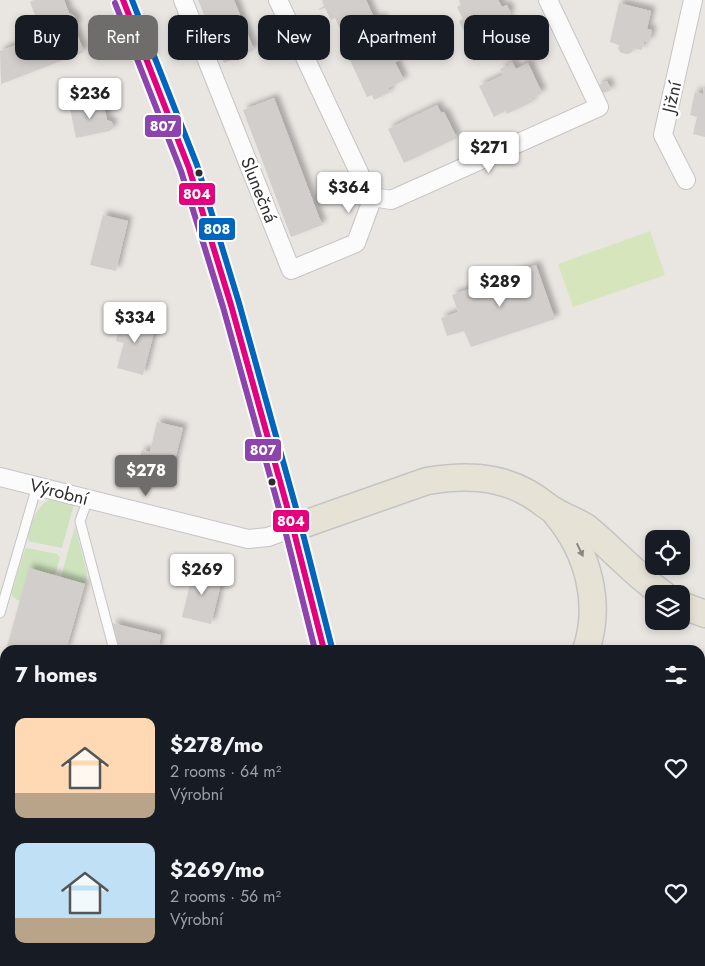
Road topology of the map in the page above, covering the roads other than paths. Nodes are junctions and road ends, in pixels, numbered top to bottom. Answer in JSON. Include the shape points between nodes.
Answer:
{"nodes":[{"id":1,"x":123,"y":0,"type":"edge"},
{"id":2,"x":183,"y":0,"type":"edge"},
{"id":3,"x":278,"y":0,"type":"edge"},
{"id":4,"x":548,"y":0,"type":"edge"},
{"id":5,"x":693,"y":0,"type":"edge"},
{"id":6,"x":686,"y":180,"type":"dead end"},
{"id":7,"x":373,"y":197,"type":"junction"},
{"id":8,"x":0,"y":477,"type":"edge"},
{"id":9,"x":37,"y":486,"type":"junction"},
{"id":10,"x":88,"y":499,"type":"junction"},
{"id":11,"x":553,"y":510,"type":"junction"},
{"id":12,"x":293,"y":528,"type":"junction"},
{"id":13,"x":651,"y":585,"type":"edge"},
{"id":14,"x":690,"y":608,"type":"edge"},
{"id":15,"x":0,"y":613,"type":"edge"},
{"id":16,"x":705,"y":614,"type":"edge"},
{"id":17,"x":113,"y":645,"type":"edge"},
{"id":18,"x":323,"y":645,"type":"edge"},
{"id":19,"x":588,"y":645,"type":"edge"}],
"edges":[{"from":1,"to":12,"type":"main road","via":[[189,168]]},
{"from":2,"to":7,"type":"street","name":"Slunečná","via":[[291,270],[356,243]]},
{"from":3,"to":7,"type":"street"},
{"from":4,"to":7,"type":"street","via":[[598,107],[391,200]]},
{"from":5,"to":6,"type":"street","name":"Jižní","via":[[663,135]]},
{"from":8,"to":9,"type":"street","name":"Výrobní"},
{"from":9,"to":10,"type":"street","name":"Výrobní"},
{"from":9,"to":15,"type":"lane"},
{"from":10,"to":12,"type":"street","name":"Výrobní","via":[[248,540]]},
{"from":10,"to":17,"type":"lane","via":[[80,521]]},
{"from":11,"to":12,"type":"main road","via":[[513,486],[462,476],[427,481]]},
{"from":11,"to":13,"type":"main road","via":[[586,527]]},
{"from":11,"to":19,"type":"main road","one_way":true,"via":[[576,541],[589,577],[593,617]]},
{"from":12,"to":18,"type":"main road"},
{"from":14,"to":16,"type":"main road"}]}
